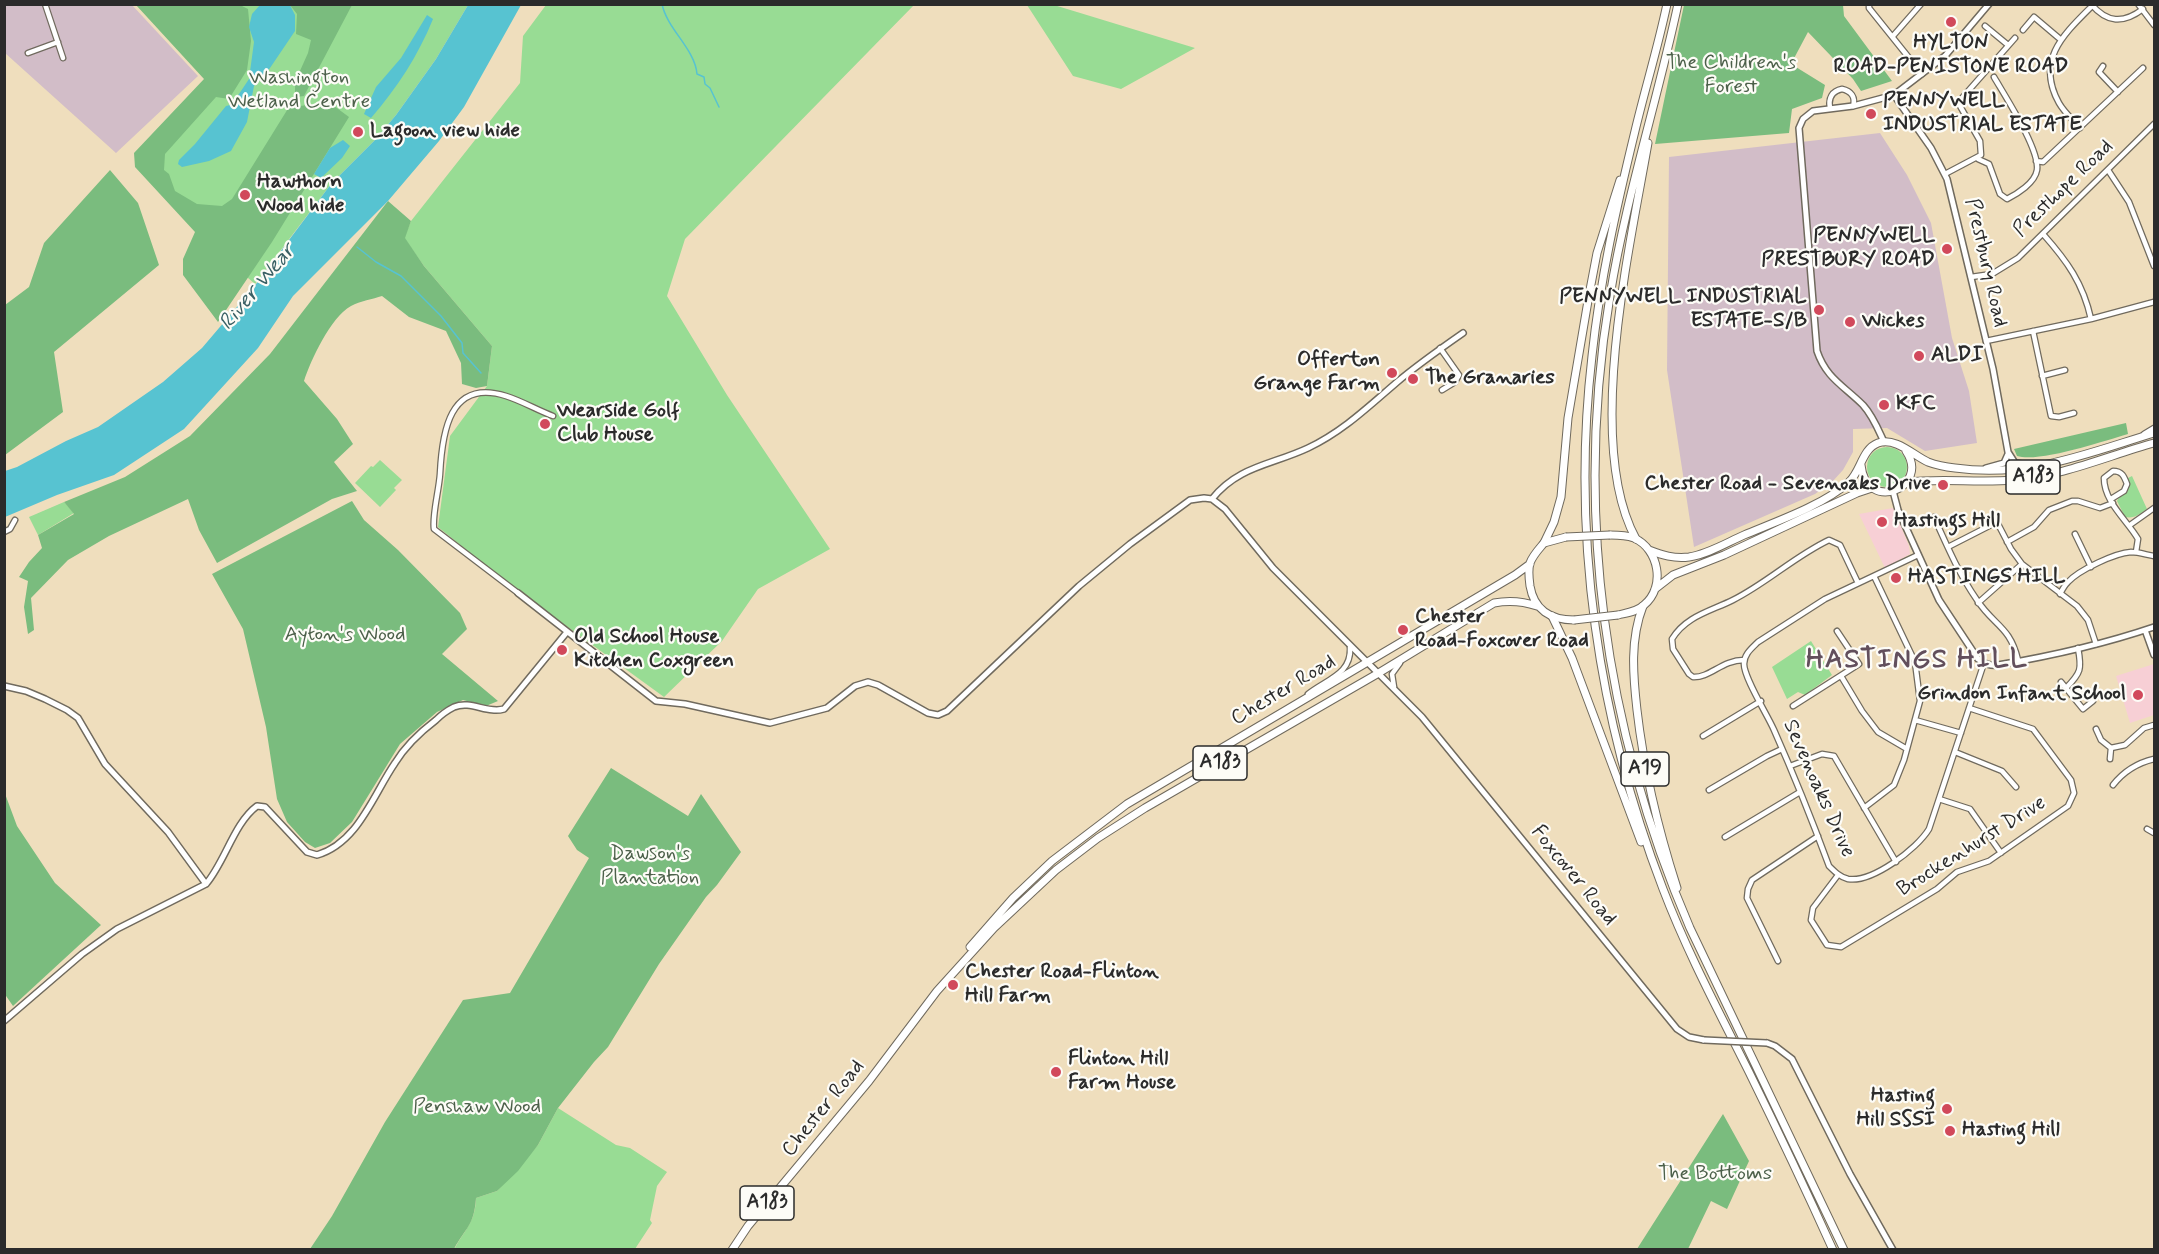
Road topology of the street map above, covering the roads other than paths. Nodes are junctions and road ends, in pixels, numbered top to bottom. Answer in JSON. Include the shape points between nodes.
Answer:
{"nodes":[{"id":1,"x":45,"y":4,"type":"edge"},
{"id":2,"x":1667,"y":4,"type":"edge"},
{"id":3,"x":1678,"y":4,"type":"edge"},
{"id":4,"x":1869,"y":4,"type":"edge"},
{"id":5,"x":1921,"y":4,"type":"edge"},
{"id":6,"x":1989,"y":4,"type":"edge"},
{"id":7,"x":2138,"y":4,"type":"edge"},
{"id":8,"x":2092,"y":5,"type":"edge"},
{"id":9,"x":2143,"y":9,"type":"junction"},
{"id":10,"x":2154,"y":25,"type":"edge"},
{"id":11,"x":1984,"y":26,"type":"dead end"},
{"id":12,"x":2023,"y":30,"type":"dead end"},
{"id":13,"x":1893,"y":36,"type":"junction"},
{"id":14,"x":2015,"y":38,"type":"dead end"},
{"id":15,"x":2060,"y":39,"type":"junction"},
{"id":16,"x":58,"y":42,"type":"junction"},
{"id":17,"x":2008,"y":45,"type":"junction"},
{"id":18,"x":28,"y":53,"type":"dead end"},
{"id":19,"x":63,"y":58,"type":"dead end"},
{"id":20,"x":2103,"y":66,"type":"dead end"},
{"id":21,"x":2143,"y":68,"type":"dead end"},
{"id":22,"x":1923,"y":74,"type":"junction"},
{"id":23,"x":1994,"y":77,"type":"dead end"},
{"id":24,"x":2118,"y":92,"type":"junction"},
{"id":25,"x":1657,"y":93,"type":"junction"},
{"id":26,"x":1894,"y":95,"type":"junction"},
{"id":27,"x":1853,"y":106,"type":"junction"},
{"id":28,"x":1830,"y":108,"type":"junction"},
{"id":29,"x":2154,"y":123,"type":"edge"},
{"id":30,"x":2080,"y":128,"type":"junction"},
{"id":31,"x":1635,"y":132,"type":"junction"},
{"id":32,"x":1978,"y":159,"type":"junction"},
{"id":33,"x":2036,"y":161,"type":"junction"},
{"id":34,"x":2108,"y":170,"type":"junction"},
{"id":35,"x":1945,"y":174,"type":"junction"},
{"id":36,"x":2043,"y":234,"type":"junction"},
{"id":37,"x":2154,"y":266,"type":"edge"},
{"id":38,"x":1971,"y":278,"type":"junction"},
{"id":39,"x":2154,"y":302,"type":"edge"},
{"id":40,"x":2091,"y":319,"type":"junction"},
{"id":41,"x":2033,"y":331,"type":"junction"},
{"id":42,"x":1463,"y":333,"type":"dead end"},
{"id":43,"x":1986,"y":341,"type":"junction"},
{"id":44,"x":1440,"y":348,"type":"junction"},
{"id":45,"x":2065,"y":370,"type":"dead end"},
{"id":46,"x":2042,"y":376,"type":"junction"},
{"id":47,"x":1442,"y":390,"type":"dead end"},
{"id":48,"x":2074,"y":413,"type":"dead end"},
{"id":49,"x":553,"y":416,"type":"dead end"},
{"id":50,"x":2154,"y":428,"type":"edge"},
{"id":51,"x":2154,"y":433,"type":"edge"},
{"id":52,"x":2137,"y":438,"type":"junction"},
{"id":53,"x":1884,"y":442,"type":"junction"},
{"id":54,"x":2154,"y":442,"type":"edge"},
{"id":55,"x":1904,"y":449,"type":"junction"},
{"id":56,"x":2008,"y":452,"type":"junction"},
{"id":57,"x":1862,"y":465,"type":"junction"},
{"id":58,"x":2041,"y":466,"type":"junction"},
{"id":59,"x":1969,"y":470,"type":"junction"},
{"id":60,"x":1907,"y":482,"type":"junction"},
{"id":61,"x":1872,"y":488,"type":"junction"},
{"id":62,"x":1893,"y":491,"type":"junction"},
{"id":63,"x":1212,"y":499,"type":"junction"},
{"id":64,"x":2112,"y":501,"type":"junction"},
{"id":65,"x":2154,"y":508,"type":"edge"},
{"id":66,"x":1934,"y":517,"type":"dead end"},
{"id":67,"x":15,"y":520,"type":"dead end"},
{"id":68,"x":2130,"y":525,"type":"junction"},
{"id":69,"x":4,"y":532,"type":"edge"},
{"id":70,"x":2075,"y":534,"type":"dead end"},
{"id":71,"x":1636,"y":539,"type":"junction"},
{"id":72,"x":2007,"y":542,"type":"junction"},
{"id":73,"x":1544,"y":543,"type":"junction"},
{"id":74,"x":1948,"y":547,"type":"junction"},
{"id":75,"x":1649,"y":550,"type":"junction"},
{"id":76,"x":2136,"y":552,"type":"junction"},
{"id":77,"x":1918,"y":555,"type":"junction"},
{"id":78,"x":2154,"y":556,"type":"edge"},
{"id":79,"x":1530,"y":564,"type":"junction"},
{"id":80,"x":2022,"y":564,"type":"junction"},
{"id":81,"x":2091,"y":567,"type":"junction"},
{"id":82,"x":1874,"y":576,"type":"junction"},
{"id":83,"x":1858,"y":583,"type":"junction"},
{"id":84,"x":1655,"y":590,"type":"junction"},
{"id":85,"x":518,"y":593,"type":"joint"},
{"id":86,"x":2060,"y":594,"type":"junction"},
{"id":87,"x":1978,"y":603,"type":"junction"},
{"id":88,"x":1537,"y":606,"type":"junction"},
{"id":89,"x":1643,"y":606,"type":"junction"},
{"id":90,"x":1552,"y":616,"type":"junction"},
{"id":91,"x":2154,"y":627,"type":"edge"},
{"id":92,"x":2145,"y":630,"type":"junction"},
{"id":93,"x":1837,"y":631,"type":"dead end"},
{"id":94,"x":567,"y":632,"type":"junction"},
{"id":95,"x":1432,"y":640,"type":"junction"},
{"id":96,"x":2096,"y":644,"type":"junction"},
{"id":97,"x":1350,"y":647,"type":"junction"},
{"id":98,"x":2078,"y":648,"type":"junction"},
{"id":99,"x":2154,"y":655,"type":"edge"},
{"id":100,"x":1744,"y":660,"type":"junction"},
{"id":101,"x":2019,"y":660,"type":"junction"},
{"id":102,"x":1366,"y":662,"type":"junction"},
{"id":103,"x":1984,"y":663,"type":"junction"},
{"id":104,"x":1377,"y":674,"type":"junction"},
{"id":105,"x":1841,"y":676,"type":"junction"},
{"id":106,"x":2061,"y":682,"type":"dead end"},
{"id":107,"x":4,"y":686,"type":"edge"},
{"id":108,"x":2066,"y":688,"type":"junction"},
{"id":109,"x":1395,"y":691,"type":"junction"},
{"id":110,"x":1761,"y":701,"type":"junction"},
{"id":111,"x":2093,"y":701,"type":"dead end"},
{"id":112,"x":1294,"y":705,"type":"junction"},
{"id":113,"x":1793,"y":706,"type":"dead end"},
{"id":114,"x":1970,"y":708,"type":"junction"},
{"id":115,"x":1916,"y":720,"type":"junction"},
{"id":116,"x":2154,"y":725,"type":"edge"},
{"id":117,"x":2096,"y":729,"type":"dead end"},
{"id":118,"x":1961,"y":733,"type":"junction"},
{"id":119,"x":1703,"y":736,"type":"dead end"},
{"id":120,"x":2111,"y":748,"type":"junction"},
{"id":121,"x":1782,"y":749,"type":"junction"},
{"id":122,"x":1907,"y":749,"type":"junction"},
{"id":123,"x":1955,"y":752,"type":"junction"},
{"id":124,"x":2110,"y":759,"type":"dead end"},
{"id":125,"x":2154,"y":759,"type":"edge"},
{"id":126,"x":1790,"y":766,"type":"junction"},
{"id":127,"x":2113,"y":785,"type":"dead end"},
{"id":128,"x":2016,"y":787,"type":"dead end"},
{"id":129,"x":1709,"y":790,"type":"dead end"},
{"id":130,"x":1800,"y":792,"type":"junction"},
{"id":131,"x":1939,"y":799,"type":"junction"},
{"id":132,"x":1864,"y":808,"type":"junction"},
{"id":133,"x":2147,"y":829,"type":"dead end"},
{"id":134,"x":2154,"y":832,"type":"edge"},
{"id":135,"x":1725,"y":837,"type":"dead end"},
{"id":136,"x":1818,"y":837,"type":"junction"},
{"id":137,"x":2001,"y":853,"type":"junction"},
{"id":138,"x":1896,"y":862,"type":"junction"},
{"id":139,"x":1838,"y":875,"type":"junction"},
{"id":140,"x":206,"y":884,"type":"junction"},
{"id":141,"x":1665,"y":894,"type":"junction"},
{"id":142,"x":1690,"y":928,"type":"junction"},
{"id":143,"x":1778,"y":961,"type":"dead end"},
{"id":144,"x":940,"y":987,"type":"junction"},
{"id":145,"x":4,"y":1021,"type":"edge"},
{"id":146,"x":732,"y":1250,"type":"edge"},
{"id":147,"x":1833,"y":1250,"type":"edge"},
{"id":148,"x":1844,"y":1250,"type":"edge"},
{"id":149,"x":1893,"y":1250,"type":"edge"}],
"edges":[{"from":1,"to":16,"type":"street"},
{"from":2,"to":31,"type":"main road","number":"A19"},
{"from":3,"to":25,"type":"main road","number":"A19"},
{"from":4,"to":13,"type":"street"},
{"from":5,"to":13,"type":"street"},
{"from":6,"to":22,"type":"street","via":[[1945,56]]},
{"from":7,"to":9,"type":"street"},
{"from":8,"to":9,"type":"street","via":[[2104,18],[2132,18]]},
{"from":8,"to":15,"type":"street"},
{"from":9,"to":10,"type":"street"},
{"from":11,"to":17,"type":"street"},
{"from":12,"to":15,"type":"street","via":[[2034,17]]},
{"from":13,"to":22,"type":"street"},
{"from":14,"to":17,"type":"street"},
{"from":15,"to":30,"type":"street","via":[[2052,62],[2052,84],[2059,103]]},
{"from":16,"to":18,"type":"street"},
{"from":16,"to":19,"type":"street"},
{"from":17,"to":32,"type":"street","via":[[1962,98],[1960,106],[1980,141]]},
{"from":20,"to":24,"type":"street","via":[[2099,72]]},
{"from":21,"to":24,"type":"street"},
{"from":22,"to":26,"type":"street"},
{"from":23,"to":33,"type":"street","via":[[2021,124]]},
{"from":24,"to":30,"type":"street"},
{"from":25,"to":71,"type":"main road","via":[[1621,312],[1613,399],[1617,477],[1623,513]]},
{"from":25,"to":142,"type":"main road","number":"A19","via":[[1610,296],[1598,388],[1594,499],[1606,640],[1625,736],[1649,821]]},
{"from":26,"to":27,"type":"street"},
{"from":26,"to":35,"type":"street","name":"Prestbury Road"},
{"from":27,"to":28,"type":"street"},
{"from":27,"to":28,"type":"street","via":[[1853,96],[1842,89],[1831,95]]},
{"from":28,"to":53,"type":"street","via":[[1813,111],[1803,119],[1798,135],[1817,351],[1829,375],[1874,419]]},
{"from":29,"to":34,"type":"street","name":"Presthope Road"},
{"from":30,"to":33,"type":"street","via":[[2043,162]]},
{"from":31,"to":73,"type":"main road","via":[[1597,253],[1568,418],[1561,497]]},
{"from":31,"to":141,"type":"main road","number":"A19","via":[[1609,244],[1592,358],[1586,529],[1597,640],[1613,728]]},
{"from":32,"to":33,"type":"street","via":[[1989,164],[2000,194],[2007,199],[2033,179]]},
{"from":32,"to":35,"type":"street"},
{"from":34,"to":36,"type":"street","name":"Presthope Road"},
{"from":34,"to":37,"type":"street","via":[[2129,202]]},
{"from":35,"to":38,"type":"street","name":"Prestbury Road"},
{"from":36,"to":38,"type":"street","name":"Presthope Road","via":[[2018,258],[1992,274]]},
{"from":36,"to":40,"type":"street","via":[[2075,274]]},
{"from":38,"to":43,"type":"street","name":"Prestbury Road"},
{"from":39,"to":40,"type":"street"},
{"from":40,"to":41,"type":"street"},
{"from":41,"to":43,"type":"street"},
{"from":41,"to":46,"type":"street"},
{"from":42,"to":44,"type":"street"},
{"from":43,"to":56,"type":"street","name":"Prestbury Road"},
{"from":44,"to":47,"type":"street","via":[[1459,375]]},
{"from":44,"to":63,"type":"street","via":[[1335,434],[1232,478]]},
{"from":45,"to":46,"type":"street"},
{"from":46,"to":48,"type":"street","via":[[2051,416]]},
{"from":49,"to":85,"type":"street","via":[[505,396],[485,394],[463,400],[453,408],[448,423],[434,529]]},
{"from":50,"to":52,"type":"street"},
{"from":51,"to":52,"type":"main road","number":"A183"},
{"from":52,"to":58,"type":"main road","number":"A183"},
{"from":53,"to":55,"type":"main road","number":"A183"},
{"from":53,"to":57,"type":"main road","via":[[1865,454]]},
{"from":54,"to":60,"type":"main road","number":"A183","via":[[2074,470],[2044,476]]},
{"from":55,"to":59,"type":"main road","number":"A183","via":[[1939,465]]},
{"from":55,"to":60,"type":"main road","via":[[1912,469]]},
{"from":56,"to":58,"type":"street","via":[[2014,463]]},
{"from":56,"to":59,"type":"street","via":[[2001,465]]},
{"from":57,"to":61,"type":"main road"},
{"from":57,"to":75,"type":"main road","via":[[1848,483],[1806,508],[1700,555],[1680,558]]},
{"from":58,"to":59,"type":"main road","number":"A183"},
{"from":60,"to":62,"type":"main road","number":"A183"},
{"from":61,"to":62,"type":"main road"},
{"from":61,"to":84,"type":"main road","via":[[1673,575]]},
{"from":62,"to":77,"type":"street"},
{"from":63,"to":94,"type":"street","via":[[1190,500],[1130,544],[938,715],[868,682],[855,686],[827,708],[770,723],[685,704],[662,703]]},
{"from":63,"to":97,"type":"street","name":"Foxcover Road"},
{"from":64,"to":64,"type":"street","via":[[2104,478],[2119,471],[2127,483]]},
{"from":64,"to":68,"type":"street"},
{"from":64,"to":72,"type":"street","via":[[2100,508],[2072,501],[2049,510],[2034,527]]},
{"from":65,"to":68,"type":"street"},
{"from":66,"to":74,"type":"street"},
{"from":67,"to":69,"type":"street"},
{"from":68,"to":76,"type":"street","via":[[2138,540]]},
{"from":70,"to":81,"type":"street"},
{"from":71,"to":73,"type":"main road","bridge":true,"via":[[1610,535],[1566,537]]},
{"from":71,"to":75,"type":"main road"},
{"from":72,"to":74,"type":"street","via":[[1997,522]]},
{"from":72,"to":80,"type":"street"},
{"from":73,"to":79,"type":"main road"},
{"from":74,"to":87,"type":"street"},
{"from":75,"to":84,"type":"main road","via":[[1657,571]]},
{"from":76,"to":78,"type":"street"},
{"from":76,"to":81,"type":"street"},
{"from":77,"to":82,"type":"street"},
{"from":77,"to":103,"type":"street","via":[[1939,600]]},
{"from":79,"to":88,"type":"main road","via":[[1529,578]]},
{"from":79,"to":102,"type":"main road","name":"Chester Road","number":"A183"},
{"from":80,"to":86,"type":"street"},
{"from":80,"to":87,"type":"street"},
{"from":81,"to":86,"type":"street","via":[[2067,582]]},
{"from":82,"to":83,"type":"street"},
{"from":82,"to":115,"type":"street","via":[[1915,662],[1920,701]]},
{"from":83,"to":100,"type":"street","via":[[1758,642]]},
{"from":83,"to":100,"type":"street","via":[[1840,545],[1829,540],[1734,600],[1703,612],[1672,639],[1673,649],[1693,677],[1727,662]]},
{"from":84,"to":89,"type":"main road"},
{"from":85,"to":94,"type":"street"},
{"from":86,"to":96,"type":"street","via":[[2088,620]]},
{"from":87,"to":101,"type":"street","via":[[2011,638]]},
{"from":88,"to":90,"type":"main road"},
{"from":88,"to":95,"type":"main road","name":"Chester Road","number":"A183","via":[[1508,600],[1494,603]]},
{"from":89,"to":90,"type":"main road","bridge":true,"via":[[1618,615],[1574,620]]},
{"from":89,"to":142,"type":"main road","number":"A19","via":[[1633,642],[1643,760]]},
{"from":90,"to":141,"type":"main road"},
{"from":91,"to":92,"type":"street"},
{"from":92,"to":96,"type":"street"},
{"from":92,"to":99,"type":"street"},
{"from":93,"to":105,"type":"street","via":[[1859,664]]},
{"from":94,"to":140,"type":"street","via":[[504,709],[454,707],[420,732],[394,764],[366,814],[332,848],[316,855],[308,852],[265,807],[257,806]]},
{"from":95,"to":104,"type":"main road","name":"Chester Road","number":"A183"},
{"from":95,"to":109,"type":"street","via":[[1394,669]]},
{"from":96,"to":98,"type":"street"},
{"from":97,"to":102,"type":"street","name":"Foxcover Road"},
{"from":97,"to":112,"type":"street","via":[[1346,668]]},
{"from":98,"to":101,"type":"street"},
{"from":98,"to":108,"type":"street","via":[[2079,676]]},
{"from":100,"to":110,"type":"street","name":"Sevenoaks Drive","via":[[1748,680]]},
{"from":101,"to":103,"type":"street","via":[[1991,666]]},
{"from":102,"to":104,"type":"street","name":"Foxcover Road"},
{"from":102,"to":112,"type":"main road","name":"Chester Road","number":"A183"},
{"from":103,"to":114,"type":"street","name":"Sevenoaks Drive"},
{"from":104,"to":109,"type":"street","name":"Foxcover Road"},
{"from":104,"to":144,"type":"main road","name":"Chester Road","number":"A183","via":[[1233,755],[1098,838],[1018,903]]},
{"from":105,"to":113,"type":"street"},
{"from":105,"to":122,"type":"street","via":[[1878,732]]},
{"from":106,"to":108,"type":"street"},
{"from":107,"to":140,"type":"street","via":[[45,699],[78,718],[105,764],[168,832]]},
{"from":108,"to":111,"type":"street","via":[[2083,709]]},
{"from":109,"to":149,"type":"street","name":"Foxcover Road","bridge":true,"via":[[1422,717],[1677,1029],[1704,1040],[1767,1043],[1792,1059]]},
{"from":110,"to":119,"type":"street"},
{"from":110,"to":121,"type":"street","name":"Sevenoaks Drive"},
{"from":112,"to":144,"type":"main road","name":"Chester Road","number":"A183","via":[[1164,781],[1052,861],[1013,898]]},
{"from":114,"to":118,"type":"street","name":"Sevenoaks Drive"},
{"from":114,"to":137,"type":"street","name":"Brockenhurst Drive","via":[[2033,729],[2071,780],[2074,793],[2068,806]]},
{"from":115,"to":118,"type":"street"},
{"from":115,"to":122,"type":"street"},
{"from":116,"to":120,"type":"street","via":[[2144,728],[2125,745]]},
{"from":117,"to":120,"type":"street"},
{"from":118,"to":123,"type":"street","name":"Sevenoaks Drive"},
{"from":120,"to":124,"type":"street"},
{"from":121,"to":126,"type":"street","name":"Sevenoaks Drive"},
{"from":121,"to":129,"type":"street"},
{"from":122,"to":132,"type":"street","via":[[1894,784]]},
{"from":123,"to":128,"type":"street","via":[[2002,771]]},
{"from":123,"to":131,"type":"street","name":"Sevenoaks Drive"},
{"from":125,"to":127,"type":"street","via":[[2134,766]]},
{"from":126,"to":130,"type":"street","name":"Sevenoaks Drive"},
{"from":126,"to":132,"type":"street","via":[[1822,754],[1834,756]]},
{"from":130,"to":135,"type":"street"},
{"from":130,"to":136,"type":"street","name":"Sevenoaks Drive"},
{"from":131,"to":137,"type":"street","via":[[1970,809]]},
{"from":131,"to":138,"type":"street","name":"Sevenoaks Drive","via":[[1924,838]]},
{"from":132,"to":138,"type":"street"},
{"from":133,"to":134,"type":"street"},
{"from":136,"to":139,"type":"street","name":"Sevenoaks Drive","via":[[1829,866]]},
{"from":136,"to":143,"type":"street","via":[[1752,880],[1748,889],[1748,898]]},
{"from":137,"to":139,"type":"street","name":"Brockenhurst Drive","via":[[1958,872],[1841,947],[1827,945],[1811,920],[1813,908]]},
{"from":138,"to":139,"type":"street","name":"Sevenoaks Drive","via":[[1863,878]]},
{"from":140,"to":145,"type":"street","via":[[117,928]]},
{"from":141,"to":147,"type":"main road","number":"A19"},
{"from":142,"to":148,"type":"main road","number":"A19"},
{"from":144,"to":146,"type":"main road","name":"Chester Road","number":"A183"}]}
